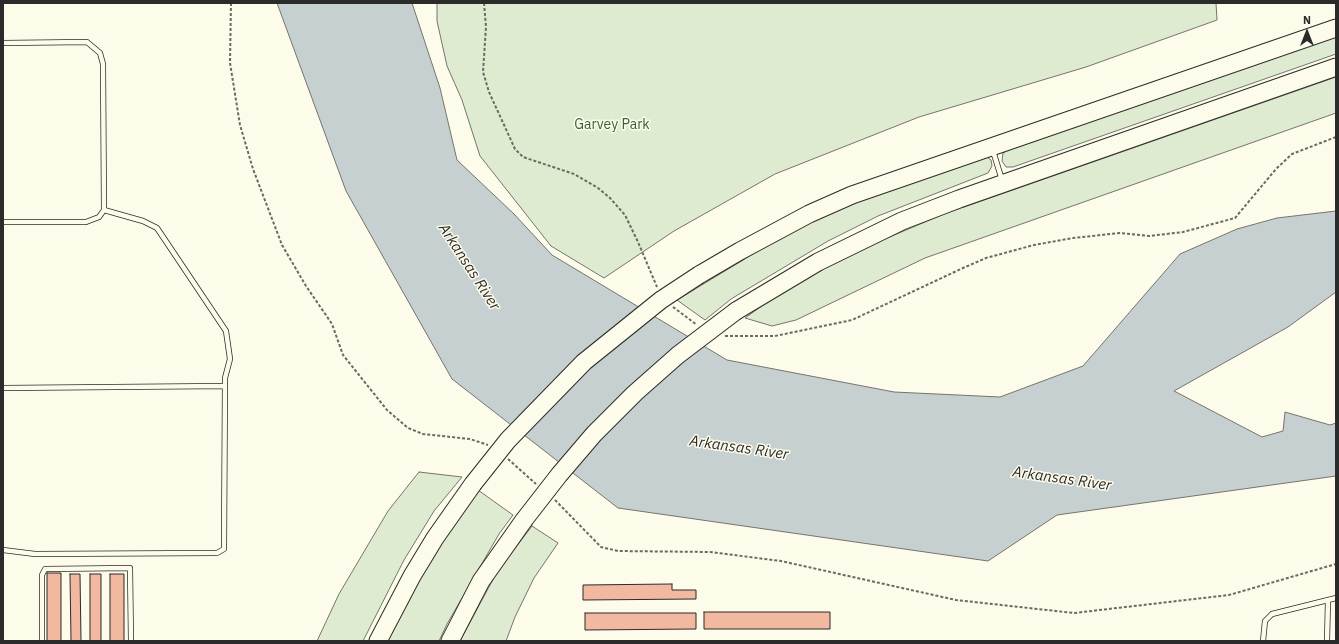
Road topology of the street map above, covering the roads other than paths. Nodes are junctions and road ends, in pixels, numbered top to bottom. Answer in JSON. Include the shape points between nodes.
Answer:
{"nodes":[{"id":1,"x":1336,"y":28,"type":"edge"},
{"id":2,"x":3,"y":43,"type":"edge"},
{"id":3,"x":1336,"y":67,"type":"edge"},
{"id":4,"x":992,"y":146,"type":"junction"},
{"id":5,"x":1003,"y":183,"type":"junction"},
{"id":6,"x":104,"y":210,"type":"junction"},
{"id":7,"x":3,"y":222,"type":"edge"},
{"id":8,"x":225,"y":386,"type":"junction"},
{"id":9,"x":3,"y":388,"type":"edge"},
{"id":10,"x":3,"y":550,"type":"edge"},
{"id":11,"x":1336,"y":598,"type":"edge"},
{"id":12,"x":1328,"y":600,"type":"junction"},
{"id":13,"x":42,"y":641,"type":"edge"},
{"id":14,"x":130,"y":641,"type":"edge"},
{"id":15,"x":378,"y":641,"type":"edge"},
{"id":16,"x":450,"y":641,"type":"edge"},
{"id":17,"x":1263,"y":641,"type":"edge"},
{"id":18,"x":1327,"y":641,"type":"edge"}],
"edges":[{"from":1,"to":4,"type":"highway"},
{"from":2,"to":6,"type":"lane","via":[[87,42],[100,53],[103,64]]},
{"from":3,"to":5,"type":"highway"},
{"from":4,"to":5,"type":"lane"},
{"from":4,"to":15,"type":"highway","bridge":true,"via":[[852,195],[809,214],[700,275],[662,300],[584,362],[508,440],[473,484],[427,550]]},
{"from":5,"to":16,"type":"highway","bridge":true,"via":[[859,240],[736,312],[678,355],[594,434],[559,475],[481,581]]},
{"from":6,"to":7,"type":"lane","via":[[99,217],[86,222]]},
{"from":6,"to":8,"type":"lane","via":[[143,221],[157,228],[226,331],[230,359]]},
{"from":8,"to":9,"type":"lane"},
{"from":8,"to":10,"type":"lane","via":[[224,549],[217,553],[35,554]]},
{"from":11,"to":12,"type":"lane"},
{"from":12,"to":17,"type":"lane","via":[[1272,614],[1265,621]]},
{"from":12,"to":18,"type":"lane"},
{"from":13,"to":14,"type":"lane","via":[[42,575],[45,569],[122,568],[130,568]]}]}
